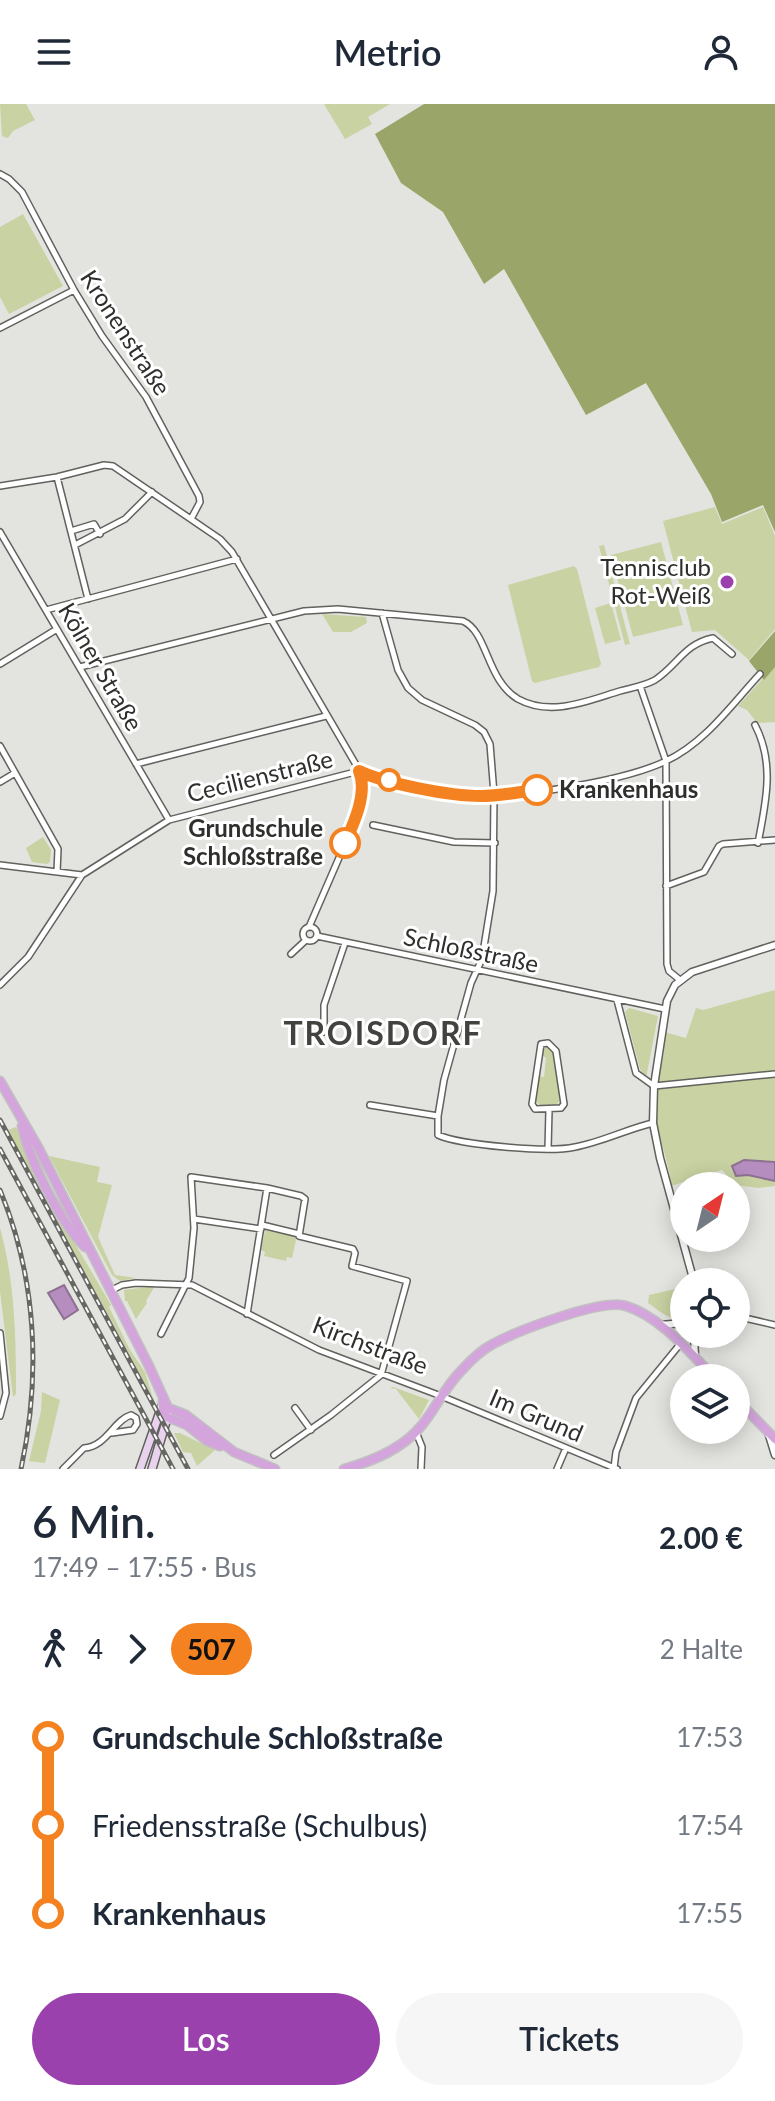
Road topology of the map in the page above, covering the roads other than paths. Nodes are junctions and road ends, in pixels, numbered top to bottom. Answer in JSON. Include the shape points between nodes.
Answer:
{"nodes":[{"id":1,"x":0,"y":174,"type":"edge"},
{"id":2,"x":74,"y":290,"type":"junction"},
{"id":3,"x":0,"y":328,"type":"edge"},
{"id":4,"x":57,"y":477,"type":"junction"},
{"id":5,"x":0,"y":486,"type":"edge"},
{"id":6,"x":152,"y":492,"type":"junction"},
{"id":7,"x":191,"y":519,"type":"junction"},
{"id":8,"x":71,"y":531,"type":"junction"},
{"id":9,"x":0,"y":532,"type":"edge"},
{"id":10,"x":100,"y":534,"type":"junction"},
{"id":11,"x":75,"y":545,"type":"junction"},
{"id":12,"x":237,"y":559,"type":"junction"},
{"id":13,"x":88,"y":599,"type":"junction"},
{"id":14,"x":46,"y":610,"type":"junction"},
{"id":15,"x":382,"y":613,"type":"junction"},
{"id":16,"x":271,"y":618,"type":"junction"},
{"id":17,"x":57,"y":629,"type":"junction"},
{"id":18,"x":732,"y":654,"type":"dead end"},
{"id":19,"x":0,"y":664,"type":"edge"},
{"id":20,"x":80,"y":667,"type":"junction"},
{"id":21,"x":760,"y":674,"type":"dead end"},
{"id":22,"x":640,"y":686,"type":"junction"},
{"id":23,"x":326,"y":716,"type":"junction"},
{"id":24,"x":755,"y":725,"type":"dead end"},
{"id":25,"x":0,"y":746,"type":"edge"},
{"id":26,"x":666,"y":761,"type":"junction"},
{"id":27,"x":136,"y":764,"type":"junction"},
{"id":28,"x":359,"y":771,"type":"junction"},
{"id":29,"x":15,"y":773,"type":"junction"},
{"id":30,"x":0,"y":782,"type":"edge"},
{"id":31,"x":494,"y":794,"type":"junction"},
{"id":32,"x":169,"y":820,"type":"junction"},
{"id":33,"x":373,"y":825,"type":"dead end"},
{"id":34,"x":775,"y":840,"type":"edge"},
{"id":35,"x":495,"y":843,"type":"junction"},
{"id":36,"x":758,"y":843,"type":"junction"},
{"id":37,"x":0,"y":865,"type":"edge"},
{"id":38,"x":57,"y":872,"type":"junction"},
{"id":39,"x":82,"y":875,"type":"junction"},
{"id":40,"x":666,"y":886,"type":"junction"},
{"id":41,"x":309,"y":927,"type":"junction"},
{"id":42,"x":317,"y":936,"type":"junction"},
{"id":43,"x":306,"y":940,"type":"junction"},
{"id":44,"x":345,"y":943,"type":"junction"},
{"id":45,"x":775,"y":945,"type":"edge"},
{"id":46,"x":291,"y":954,"type":"dead end"},
{"id":47,"x":477,"y":971,"type":"junction"},
{"id":48,"x":680,"y":980,"type":"junction"},
{"id":49,"x":0,"y":985,"type":"edge"},
{"id":50,"x":617,"y":1000,"type":"junction"},
{"id":51,"x":665,"y":1009,"type":"junction"},
{"id":52,"x":324,"y":1032,"type":"dead end"},
{"id":53,"x":775,"y":1074,"type":"edge"},
{"id":54,"x":0,"y":1081,"type":"edge"},
{"id":55,"x":654,"y":1086,"type":"junction"},
{"id":56,"x":370,"y":1105,"type":"dead end"},
{"id":57,"x":549,"y":1110,"type":"junction"},
{"id":58,"x":438,"y":1116,"type":"junction"},
{"id":59,"x":653,"y":1123,"type":"junction"},
{"id":60,"x":548,"y":1149,"type":"junction"},
{"id":61,"x":267,"y":1188,"type":"junction"},
{"id":62,"x":194,"y":1219,"type":"junction"},
{"id":63,"x":262,"y":1227,"type":"junction"},
{"id":64,"x":299,"y":1235,"type":"junction"},
{"id":65,"x":690,"y":1268,"type":"edge"},
{"id":66,"x":187,"y":1285,"type":"junction"},
{"id":67,"x":110,"y":1291,"type":"junction"},
{"id":68,"x":247,"y":1314,"type":"junction"},
{"id":69,"x":750,"y":1319,"type":"edge"},
{"id":70,"x":670,"y":1324,"type":"edge"},
{"id":71,"x":658,"y":1325,"type":"junction"},
{"id":72,"x":775,"y":1325,"type":"edge"},
{"id":73,"x":0,"y":1333,"type":"edge"},
{"id":74,"x":161,"y":1334,"type":"dead end"},
{"id":75,"x":670,"y":1334,"type":"edge"},
{"id":76,"x":677,"y":1348,"type":"edge"},
{"id":77,"x":686,"y":1348,"type":"edge"},
{"id":78,"x":695,"y":1348,"type":"edge"},
{"id":79,"x":695,"y":1358,"type":"junction"},
{"id":80,"x":701,"y":1364,"type":"edge"},
{"id":81,"x":381,"y":1375,"type":"junction"},
{"id":82,"x":441,"y":1396,"type":"junction"},
{"id":83,"x":295,"y":1408,"type":"dead end"},
{"id":84,"x":164,"y":1410,"type":"junction"},
{"id":85,"x":750,"y":1413,"type":"edge"},
{"id":86,"x":0,"y":1416,"type":"edge"},
{"id":87,"x":311,"y":1430,"type":"junction"},
{"id":88,"x":416,"y":1432,"type":"junction"},
{"id":89,"x":112,"y":1433,"type":"junction"},
{"id":90,"x":772,"y":1436,"type":"edge"},
{"id":91,"x":566,"y":1448,"type":"junction"},
{"id":92,"x":274,"y":1455,"type":"dead end"},
{"id":93,"x":775,"y":1455,"type":"edge"},
{"id":94,"x":616,"y":1468,"type":"edge"},
{"id":95,"x":63,"y":1469,"type":"edge"},
{"id":96,"x":140,"y":1469,"type":"edge"},
{"id":97,"x":152,"y":1469,"type":"edge"},
{"id":98,"x":275,"y":1469,"type":"edge"},
{"id":99,"x":344,"y":1469,"type":"edge"},
{"id":100,"x":421,"y":1469,"type":"edge"},
{"id":101,"x":557,"y":1469,"type":"edge"}],
"edges":[{"from":1,"to":2,"type":"street","name":"Kronenstraße","via":[[22,192]]},
{"from":2,"to":3,"type":"street"},
{"from":2,"to":7,"type":"street","name":"Kronenstraße","via":[[141,389],[196,488],[200,502]]},
{"from":4,"to":5,"type":"street"},
{"from":4,"to":6,"type":"street","via":[[109,465]]},
{"from":4,"to":8,"type":"street"},
{"from":6,"to":7,"type":"street"},
{"from":6,"to":10,"type":"street","via":[[135,512]]},
{"from":7,"to":12,"type":"street"},
{"from":8,"to":10,"type":"street","via":[[94,524]]},
{"from":8,"to":11,"type":"street"},
{"from":9,"to":14,"type":"street","name":"Kölner Straße"},
{"from":10,"to":11,"type":"street"},
{"from":11,"to":13,"type":"street"},
{"from":12,"to":13,"type":"street"},
{"from":12,"to":16,"type":"street"},
{"from":13,"to":14,"type":"street"},
{"from":14,"to":17,"type":"street","name":"Kölner Straße"},
{"from":15,"to":16,"type":"street","via":[[325,609]]},
{"from":15,"to":22,"type":"street","via":[[469,623],[499,681],[534,705],[572,705]]},
{"from":15,"to":31,"type":"street","via":[[408,688],[489,738]]},
{"from":16,"to":20,"type":"street"},
{"from":16,"to":23,"type":"street"},
{"from":17,"to":19,"type":"street"},
{"from":17,"to":20,"type":"street","name":"Kölner Straße"},
{"from":18,"to":22,"type":"street","via":[[713,638],[697,641],[660,676]]},
{"from":20,"to":27,"type":"street","name":"Kölner Straße"},
{"from":21,"to":26,"type":"street","via":[[705,734]]},
{"from":22,"to":26,"type":"street"},
{"from":23,"to":27,"type":"street"},
{"from":23,"to":28,"type":"street"},
{"from":24,"to":36,"type":"street","via":[[771,761]]},
{"from":25,"to":29,"type":"street"},
{"from":26,"to":31,"type":"street","via":[[586,783]]},
{"from":26,"to":40,"type":"street"},
{"from":27,"to":32,"type":"street","name":"Kölner Straße"},
{"from":28,"to":31,"type":"street","via":[[451,793]]},
{"from":28,"to":32,"type":"street","name":"Cecilienstraße"},
{"from":28,"to":41,"type":"street","via":[[355,821]]},
{"from":29,"to":30,"type":"street"},
{"from":29,"to":38,"type":"street","via":[[58,849]]},
{"from":31,"to":35,"type":"street"},
{"from":32,"to":39,"type":"street","name":"Cecilienstraße"},
{"from":33,"to":35,"type":"street","via":[[454,842]]},
{"from":34,"to":36,"type":"street"},
{"from":35,"to":47,"type":"street","via":[[489,923]]},
{"from":36,"to":40,"type":"street","via":[[723,844],[704,872]]},
{"from":37,"to":38,"type":"street"},
{"from":38,"to":39,"type":"street"},
{"from":39,"to":49,"type":"street","via":[[28,957]]},
{"from":40,"to":48,"type":"street","via":[[667,964]]},
{"from":41,"to":42,"type":"street"},
{"from":41,"to":43,"type":"street","via":[[303,934]]},
{"from":42,"to":43,"type":"street"},
{"from":42,"to":44,"type":"street","name":"Schloßstraße"},
{"from":43,"to":46,"type":"street"},
{"from":44,"to":47,"type":"street","name":"Schloßstraße"},
{"from":44,"to":52,"type":"street","via":[[324,1005]]},
{"from":45,"to":48,"type":"street","via":[[703,967]]},
{"from":47,"to":50,"type":"street","name":"Schloßstraße"},
{"from":47,"to":58,"type":"street"},
{"from":48,"to":51,"type":"street"},
{"from":50,"to":51,"type":"street","name":"Schloßstraße"},
{"from":50,"to":55,"type":"street","via":[[636,1073]]},
{"from":51,"to":55,"type":"street"},
{"from":53,"to":55,"type":"street"},
{"from":54,"to":67,"type":"main road","via":[[67,1225],[89,1250]]},
{"from":55,"to":59,"type":"street"},
{"from":56,"to":58,"type":"street"},
{"from":57,"to":57,"type":"street","via":[[564,1104],[556,1051],[544,1043],[532,1107]]},
{"from":57,"to":60,"type":"street"},
{"from":58,"to":60,"type":"street","via":[[439,1137]]},
{"from":59,"to":60,"type":"street","via":[[579,1147]]},
{"from":59,"to":65,"type":"street"},
{"from":61,"to":62,"type":"street","via":[[191,1177]]},
{"from":61,"to":63,"type":"street"},
{"from":61,"to":64,"type":"street","via":[[305,1199]]},
{"from":62,"to":63,"type":"street"},
{"from":62,"to":66,"type":"street"},
{"from":63,"to":64,"type":"street"},
{"from":63,"to":68,"type":"street"},
{"from":64,"to":81,"type":"street","via":[[353,1249],[352,1266],[407,1281]]},
{"from":66,"to":67,"type":"street","via":[[136,1283]]},
{"from":66,"to":68,"type":"street","name":"Kirchstraße"},
{"from":66,"to":74,"type":"street"},
{"from":67,"to":84,"type":"main road","via":[[149,1366]]},
{"from":68,"to":81,"type":"street","name":"Kirchstraße"},
{"from":69,"to":72,"type":"street"},
{"from":70,"to":71,"type":"street"},
{"from":71,"to":75,"type":"main road","name":"Kirchstraße"},
{"from":71,"to":82,"type":"main road","name":"Kirchstraße","via":[[620,1304],[581,1311],[493,1344],[459,1372]]},
{"from":73,"to":86,"type":"street","via":[[6,1390]]},
{"from":76,"to":94,"type":"street","via":[[636,1398],[616,1452]]},
{"from":77,"to":79,"type":"main road","name":"Kirchstraße"},
{"from":78,"to":79,"type":"street"},
{"from":79,"to":80,"type":"main road","name":"Kirchstraße"},
{"from":81,"to":82,"type":"street","name":"Kirchstraße"},
{"from":81,"to":87,"type":"street"},
{"from":82,"to":88,"type":"main road"},
{"from":82,"to":91,"type":"street","name":"Im Grund"},
{"from":83,"to":87,"type":"street"},
{"from":84,"to":96,"type":"main road"},
{"from":84,"to":97,"type":"main road"},
{"from":84,"to":98,"type":"main road","via":[[186,1415],[225,1446]]},
{"from":85,"to":90,"type":"main road"},
{"from":87,"to":92,"type":"street"},
{"from":88,"to":99,"type":"main road","via":[[384,1455]]},
{"from":88,"to":100,"type":"street"},
{"from":89,"to":89,"type":"street","via":[[133,1430],[136,1418],[126,1416]]},
{"from":89,"to":95,"type":"street","via":[[84,1448]]},
{"from":90,"to":93,"type":"street"},
{"from":91,"to":94,"type":"street","name":"Im Grund"},
{"from":91,"to":101,"type":"street"}]}
